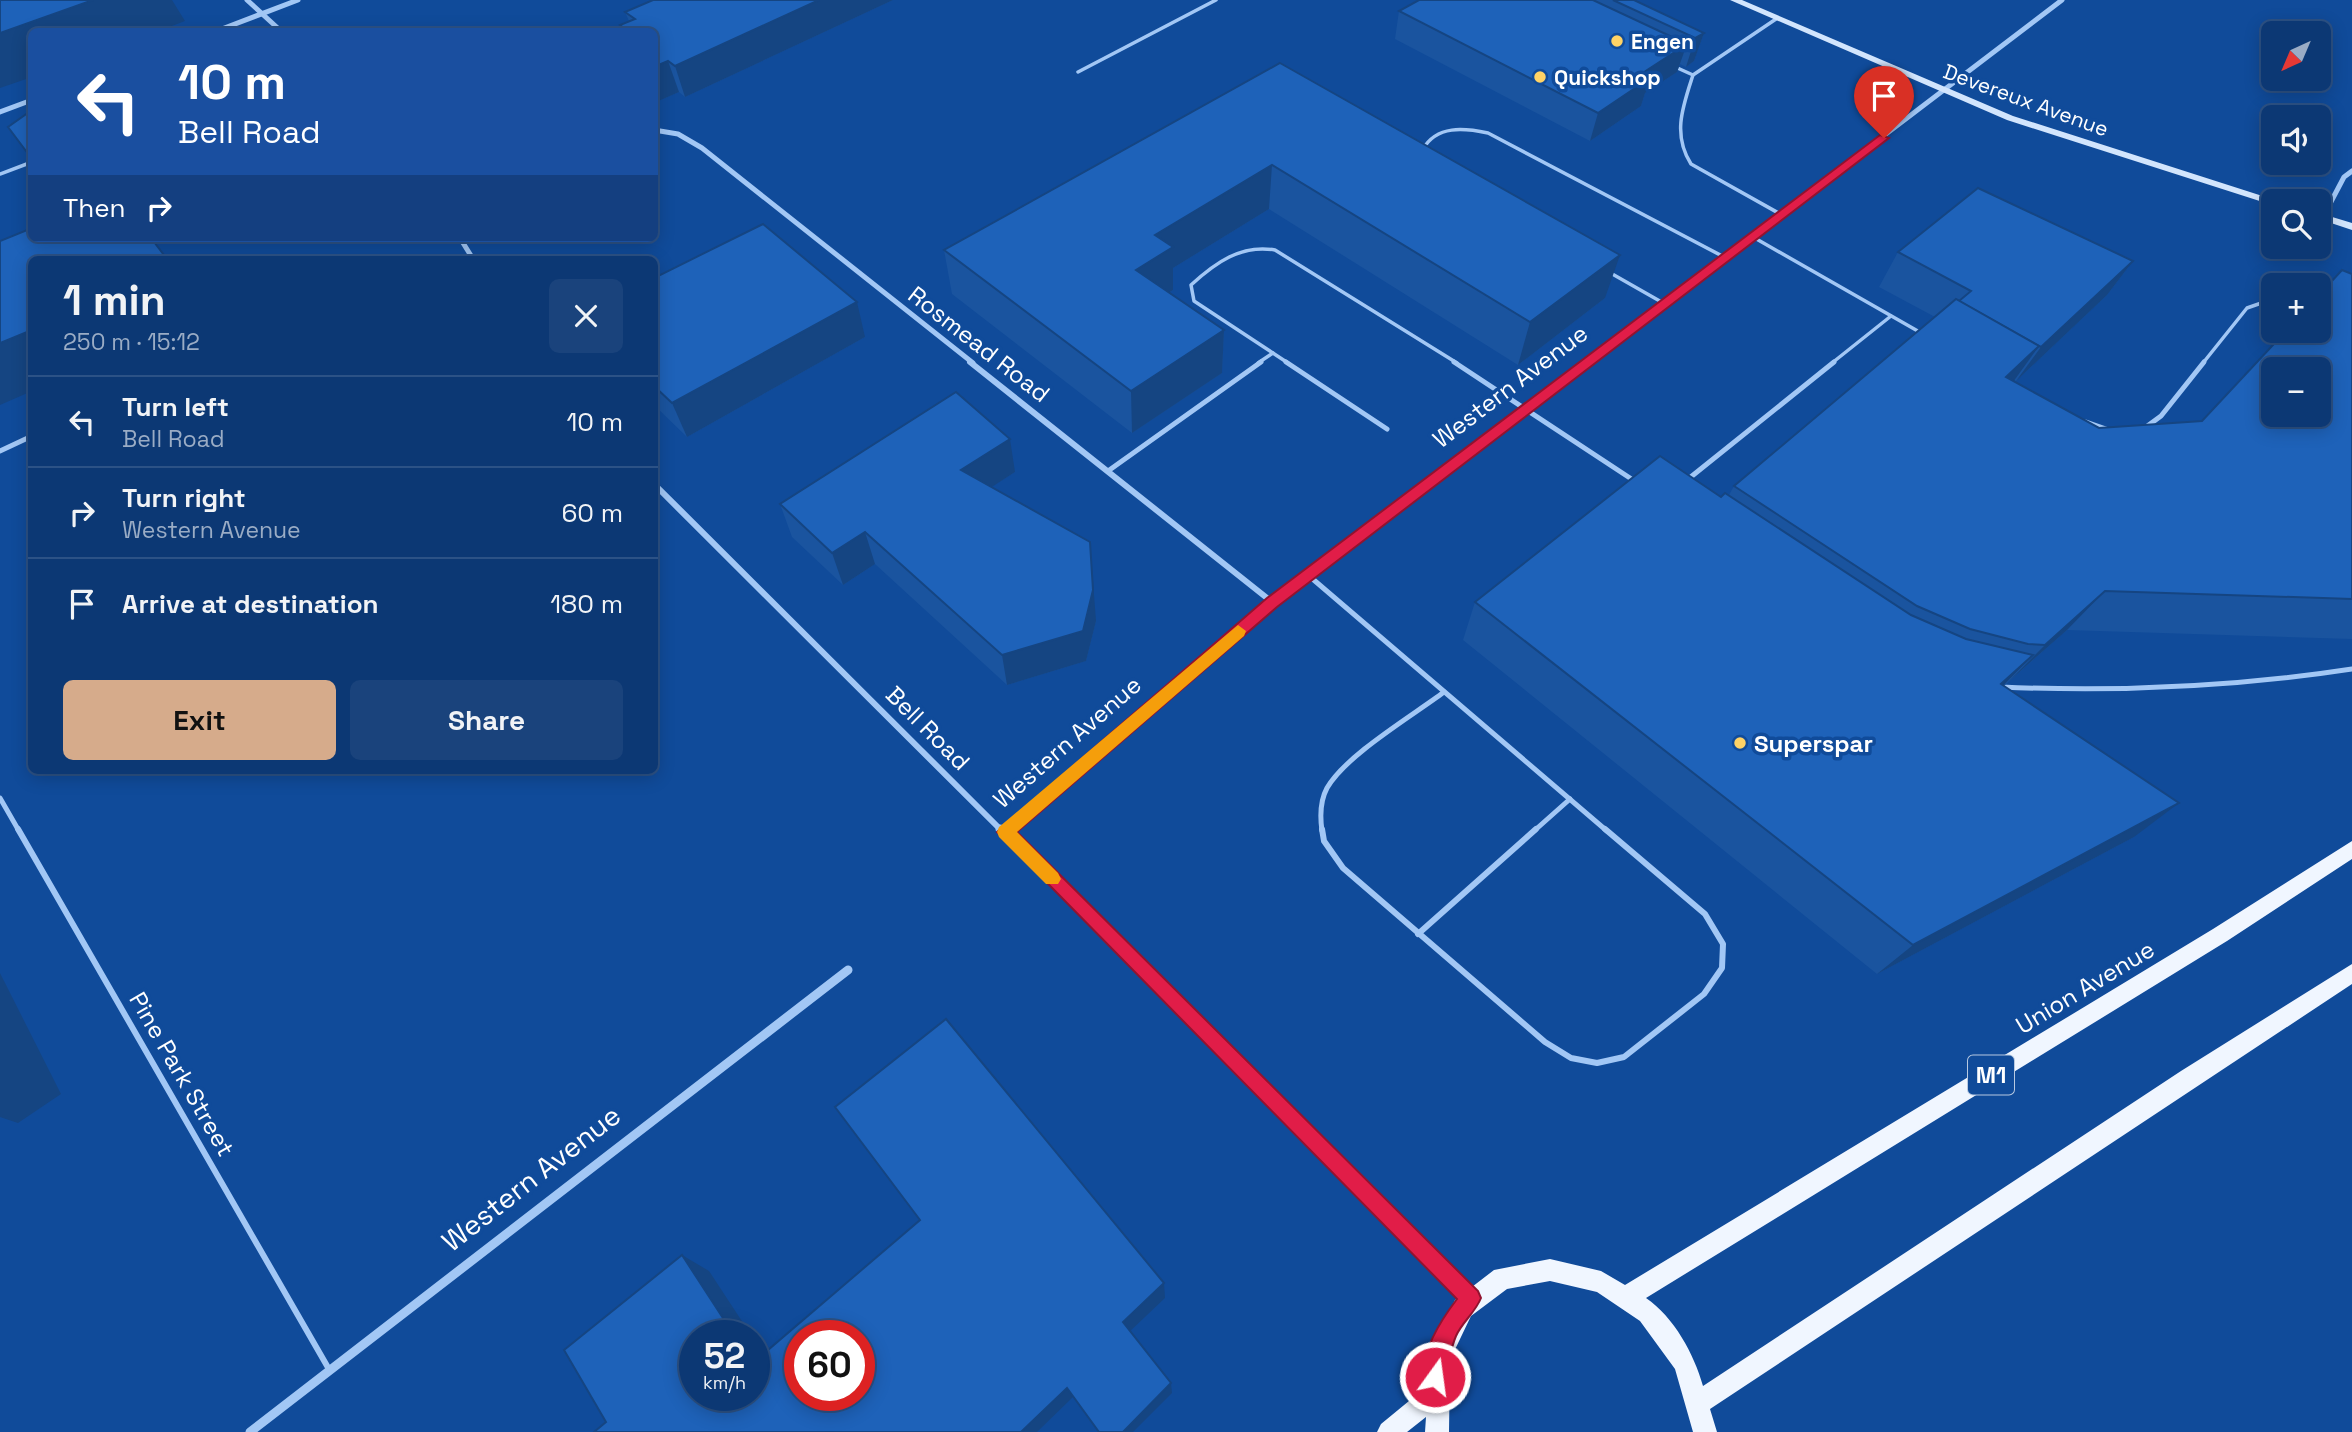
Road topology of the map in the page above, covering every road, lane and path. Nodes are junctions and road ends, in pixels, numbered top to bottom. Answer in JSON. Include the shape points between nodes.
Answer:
{"nodes":[{"id":1,"x":247,"y":0,"type":"edge"},
{"id":2,"x":298,"y":0,"type":"edge"},
{"id":3,"x":1216,"y":0,"type":"edge"},
{"id":4,"x":1734,"y":0,"type":"edge"},
{"id":5,"x":2062,"y":0,"type":"edge"},
{"id":6,"x":262,"y":13,"type":"junction"},
{"id":7,"x":1776,"y":19,"type":"junction"},
{"id":8,"x":224,"y":28,"type":"edge"},
{"id":9,"x":278,"y":28,"type":"edge"},
{"id":10,"x":1668,"y":63,"type":"edge"},
{"id":11,"x":1078,"y":72,"type":"dead end"},
{"id":12,"x":1693,"y":75,"type":"junction"},
{"id":13,"x":1944,"y":91,"type":"junction"},
{"id":14,"x":28,"y":102,"type":"edge"},
{"id":15,"x":0,"y":112,"type":"edge"},
{"id":16,"x":658,"y":131,"type":"edge"},
{"id":17,"x":1421,"y":156,"type":"edge"},
{"id":18,"x":28,"y":164,"type":"edge"},
{"id":19,"x":2352,"y":171,"type":"edge"},
{"id":20,"x":0,"y":174,"type":"edge"},
{"id":21,"x":2261,"y":198,"type":"edge"},
{"id":22,"x":2331,"y":200,"type":"edge"},
{"id":23,"x":1782,"y":215,"type":"junction"},
{"id":24,"x":2331,"y":220,"type":"edge"},
{"id":25,"x":2352,"y":227,"type":"edge"},
{"id":26,"x":1753,"y":237,"type":"junction"},
{"id":27,"x":1726,"y":258,"type":"junction"},
{"id":28,"x":1606,"y":270,"type":"edge"},
{"id":29,"x":2261,"y":303,"type":"edge"},
{"id":30,"x":1665,"y":304,"type":"junction"},
{"id":31,"x":1891,"y":316,"type":"junction"},
{"id":32,"x":1934,"y":340,"type":"edge"},
{"id":33,"x":1273,"y":353,"type":"junction"},
{"id":34,"x":1528,"y":408,"type":"junction"},
{"id":35,"x":2083,"y":421,"type":"edge"},
{"id":36,"x":1387,"y":429,"type":"dead end"},
{"id":37,"x":2113,"y":431,"type":"edge"},
{"id":38,"x":2139,"y":432,"type":"edge"},
{"id":39,"x":28,"y":438,"type":"edge"},
{"id":40,"x":0,"y":451,"type":"edge"},
{"id":41,"x":1108,"y":471,"type":"junction"},
{"id":42,"x":1685,"y":482,"type":"edge"},
{"id":43,"x":1640,"y":485,"type":"edge"},
{"id":44,"x":658,"y":488,"type":"edge"},
{"id":45,"x":1308,"y":575,"type":"junction"},
{"id":46,"x":1272,"y":602,"type":"junction"},
{"id":47,"x":2352,"y":670,"type":"edge"},
{"id":48,"x":1992,"y":687,"type":"edge"},
{"id":49,"x":1444,"y":692,"type":"junction"},
{"id":50,"x":0,"y":797,"type":"edge"},
{"id":51,"x":1570,"y":799,"type":"junction"},
{"id":52,"x":1005,"y":832,"type":"junction"},
{"id":53,"x":2352,"y":849,"type":"edge"},
{"id":54,"x":1418,"y":934,"type":"junction"},
{"id":55,"x":848,"y":970,"type":"dead end"},
{"id":56,"x":2352,"y":973,"type":"edge"},
{"id":57,"x":1628,"y":1296,"type":"junction"},
{"id":58,"x":1471,"y":1298,"type":"junction"},
{"id":59,"x":330,"y":1371,"type":"junction"},
{"id":60,"x":1432,"y":1396,"type":"junction"},
{"id":61,"x":1701,"y":1401,"type":"junction"},
{"id":62,"x":250,"y":1432,"type":"edge"},
{"id":63,"x":1389,"y":1432,"type":"edge"},
{"id":64,"x":1437,"y":1432,"type":"edge"},
{"id":65,"x":1704,"y":1432,"type":"edge"}],
"edges":[{"from":1,"to":6,"type":"street"},
{"from":2,"to":6,"type":"street"},
{"from":3,"to":11,"type":"lane"},
{"from":4,"to":7,"type":"main road","name":"Devereux Avenue"},
{"from":5,"to":13,"type":"street","name":"Western Avenue"},
{"from":6,"to":8,"type":"street"},
{"from":6,"to":9,"type":"street"},
{"from":7,"to":12,"type":"lane"},
{"from":7,"to":13,"type":"main road","name":"Devereux Avenue"},
{"from":10,"to":12,"type":"lane"},
{"from":12,"to":23,"type":"lane","via":[[1679,120],[1681,151],[1691,164]]},
{"from":13,"to":21,"type":"main road","name":"Devereux Avenue","via":[[2065,138]]},
{"from":13,"to":23,"type":"street","name":"Western Avenue"},
{"from":14,"to":15,"type":"street"},
{"from":16,"to":41,"type":"street","name":"Rosmead Road","via":[[678,134],[702,148]]},
{"from":17,"to":27,"type":"lane","via":[[1425,144],[1444,132],[1464,127],[1488,133]]},
{"from":18,"to":20,"type":"lane"},
{"from":19,"to":22,"type":"street"},
{"from":23,"to":26,"type":"street","name":"Western Avenue"},
{"from":24,"to":25,"type":"main road"},
{"from":26,"to":27,"type":"street","name":"Western Avenue"},
{"from":26,"to":31,"type":"lane"},
{"from":27,"to":30,"type":"street","name":"Western Avenue"},
{"from":28,"to":30,"type":"lane"},
{"from":29,"to":38,"type":"lane","via":[[2247,308],[2161,416]]},
{"from":30,"to":34,"type":"street","name":"Western Avenue"},
{"from":31,"to":32,"type":"lane"},
{"from":31,"to":42,"type":"lane"},
{"from":33,"to":34,"type":"lane","via":[[1190,294],[1191,285],[1204,273],[1247,248],[1275,250]]},
{"from":33,"to":36,"type":"lane"},
{"from":33,"to":41,"type":"lane"},
{"from":34,"to":43,"type":"lane"},
{"from":34,"to":45,"type":"street","name":"Western Avenue"},
{"from":35,"to":37,"type":"lane"},
{"from":39,"to":40,"type":"lane"},
{"from":41,"to":46,"type":"street","name":"Rosmead Road"},
{"from":44,"to":52,"type":"street","name":"Bell Road"},
{"from":45,"to":46,"type":"street","name":"Western Avenue"},
{"from":45,"to":49,"type":"lane"},
{"from":46,"to":52,"type":"street","name":"Western Avenue"},
{"from":47,"to":48,"type":"lane","via":[[2276,681],[2071,691]]},
{"from":49,"to":51,"type":"lane"},
{"from":49,"to":54,"type":"lane","via":[[1344,767],[1326,790],[1320,816],[1324,841],[1343,867]]},
{"from":50,"to":59,"type":"lane","name":"Pine Park Street"},
{"from":51,"to":54,"type":"lane"},
{"from":51,"to":54,"type":"lane","via":[[1704,914],[1723,944],[1721,968],[1704,994],[1624,1057],[1597,1063],[1572,1058],[1545,1042]]},
{"from":52,"to":58,"type":"street","name":"Bell Road"},
{"from":53,"to":57,"type":"main road","name":"Union Avenue","number":"M1","via":[[2220,935]]},
{"from":55,"to":59,"type":"street","name":"Western Avenue"},
{"from":56,"to":61,"type":"main road"},
{"from":57,"to":58,"type":"main road","via":[[1577,1272],[1538,1268],[1502,1278]]},
{"from":57,"to":61,"type":"main road","via":[[1651,1315],[1680,1352]]},
{"from":58,"to":60,"type":"main road","via":[[1451,1325],[1437,1358]]},
{"from":59,"to":62,"type":"street","name":"Western Avenue"},
{"from":60,"to":63,"type":"main road"},
{"from":60,"to":64,"type":"main road"},
{"from":61,"to":65,"type":"main road"}]}
